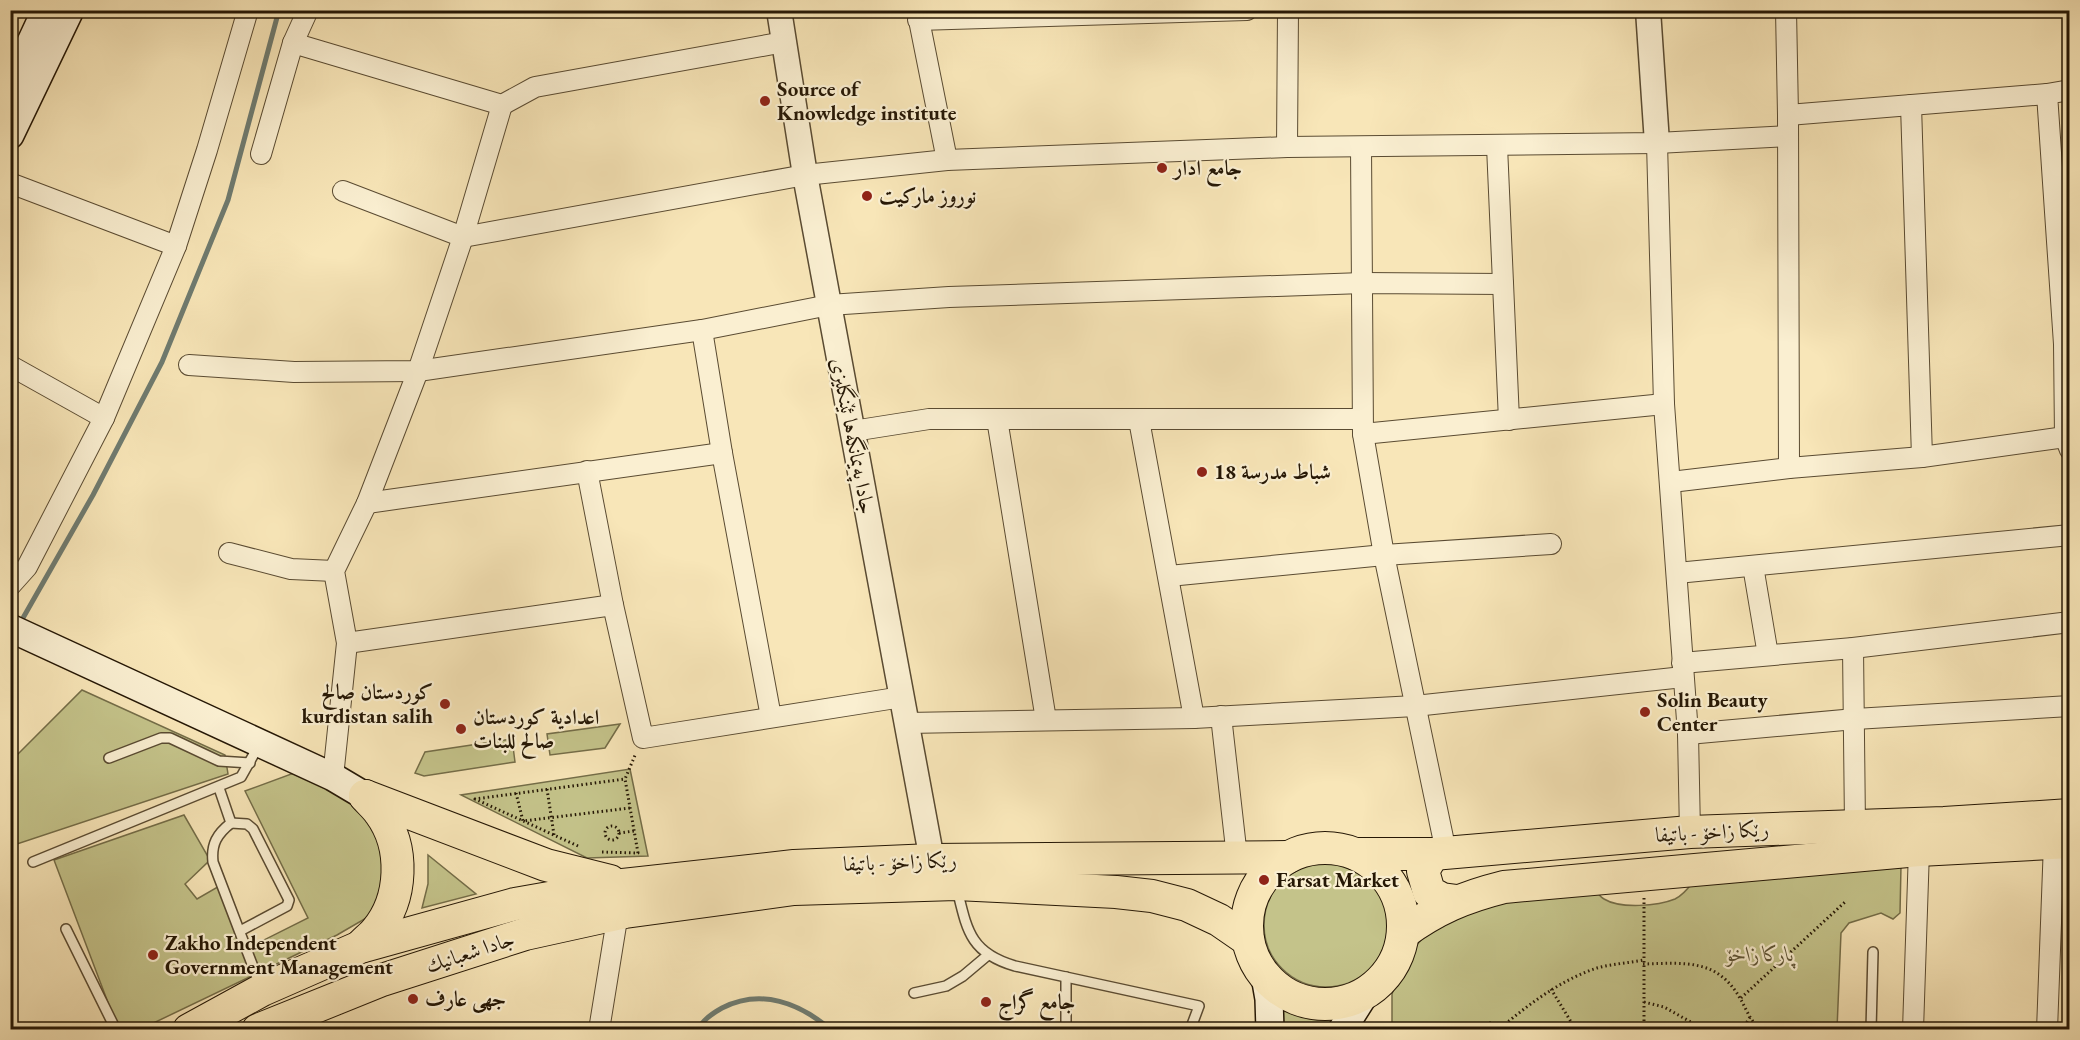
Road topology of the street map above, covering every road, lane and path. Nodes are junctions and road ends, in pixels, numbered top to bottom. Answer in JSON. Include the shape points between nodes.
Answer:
{"nodes":[{"id":1,"x":46,"y":10,"type":"edge"},
{"id":2,"x":70,"y":10,"type":"edge"},
{"id":3,"x":248,"y":10,"type":"edge"},
{"id":4,"x":308,"y":10,"type":"edge"},
{"id":5,"x":779,"y":10,"type":"edge"},
{"id":6,"x":1246,"y":10,"type":"edge"},
{"id":7,"x":1288,"y":10,"type":"edge"},
{"id":8,"x":1648,"y":10,"type":"edge"},
{"id":9,"x":1786,"y":10,"type":"edge"},
{"id":10,"x":1227,"y":11,"type":"edge"},
{"id":11,"x":918,"y":15,"type":"edge"},
{"id":12,"x":784,"y":42,"type":"junction"},
{"id":13,"x":293,"y":43,"type":"junction"},
{"id":14,"x":10,"y":87,"type":"edge"},
{"id":15,"x":2070,"y":90,"type":"edge"},
{"id":16,"x":2047,"y":94,"type":"junction"},
{"id":17,"x":502,"y":105,"type":"junction"},
{"id":18,"x":1911,"y":105,"type":"junction"},
{"id":19,"x":1788,"y":115,"type":"junction"},
{"id":20,"x":10,"y":135,"type":"edge"},
{"id":21,"x":1788,"y":136,"type":"junction"},
{"id":22,"x":1657,"y":143,"type":"junction"},
{"id":23,"x":1497,"y":146,"type":"junction"},
{"id":24,"x":1287,"y":147,"type":"junction"},
{"id":25,"x":1361,"y":147,"type":"junction"},
{"id":26,"x":261,"y":154,"type":"dead end"},
{"id":27,"x":947,"y":159,"type":"junction"},
{"id":28,"x":805,"y":175,"type":"junction"},
{"id":29,"x":10,"y":183,"type":"edge"},
{"id":30,"x":343,"y":191,"type":"dead end"},
{"id":31,"x":2062,"y":218,"type":"edge"},
{"id":32,"x":463,"y":237,"type":"junction"},
{"id":33,"x":176,"y":246,"type":"junction"},
{"id":34,"x":1363,"y":283,"type":"junction"},
{"id":35,"x":1503,"y":284,"type":"junction"},
{"id":36,"x":829,"y":305,"type":"junction"},
{"id":37,"x":702,"y":330,"type":"junction"},
{"id":38,"x":2067,"y":343,"type":"edge"},
{"id":39,"x":189,"y":365,"type":"dead end"},
{"id":40,"x":11,"y":366,"type":"edge"},
{"id":41,"x":418,"y":371,"type":"junction"},
{"id":42,"x":1664,"y":404,"type":"junction"},
{"id":43,"x":104,"y":418,"type":"junction"},
{"id":44,"x":997,"y":419,"type":"junction"},
{"id":45,"x":1140,"y":420,"type":"junction"},
{"id":46,"x":1509,"y":420,"type":"junction"},
{"id":47,"x":1362,"y":426,"type":"junction"},
{"id":48,"x":853,"y":431,"type":"junction"},
{"id":49,"x":2067,"y":443,"type":"edge"},
{"id":50,"x":722,"y":453,"type":"junction"},
{"id":51,"x":1922,"y":457,"type":"junction"},
{"id":52,"x":1789,"y":468,"type":"junction"},
{"id":53,"x":587,"y":471,"type":"junction"},
{"id":54,"x":1671,"y":482,"type":"junction"},
{"id":55,"x":367,"y":503,"type":"junction"},
{"id":56,"x":2070,"y":535,"type":"edge"},
{"id":57,"x":1551,"y":543,"type":"dead end"},
{"id":58,"x":229,"y":553,"type":"dead end"},
{"id":59,"x":1384,"y":555,"type":"junction"},
{"id":60,"x":1753,"y":566,"type":"junction"},
{"id":61,"x":334,"y":571,"type":"junction"},
{"id":62,"x":1677,"y":573,"type":"junction"},
{"id":63,"x":1169,"y":576,"type":"junction"},
{"id":64,"x":10,"y":586,"type":"edge"},
{"id":65,"x":613,"y":605,"type":"junction"},
{"id":66,"x":2070,"y":622,"type":"edge"},
{"id":67,"x":10,"y":628,"type":"edge"},
{"id":68,"x":347,"y":644,"type":"junction"},
{"id":69,"x":1853,"y":648,"type":"junction"},
{"id":70,"x":1768,"y":655,"type":"junction"},
{"id":71,"x":1683,"y":670,"type":"junction"},
{"id":72,"x":902,"y":697,"type":"junction"},
{"id":73,"x":1415,"y":706,"type":"junction"},
{"id":74,"x":2070,"y":706,"type":"edge"},
{"id":75,"x":1221,"y":716,"type":"junction"},
{"id":76,"x":771,"y":717,"type":"junction"},
{"id":77,"x":1194,"y":718,"type":"junction"},
{"id":78,"x":1855,"y":719,"type":"junction"},
{"id":79,"x":1046,"y":720,"type":"junction"},
{"id":80,"x":907,"y":723,"type":"junction"},
{"id":81,"x":1688,"y":734,"type":"junction"},
{"id":82,"x":643,"y":738,"type":"junction"},
{"id":83,"x":255,"y":753,"type":"junction"},
{"id":84,"x":109,"y":758,"type":"dead end"},
{"id":85,"x":333,"y":777,"type":"junction"},
{"id":86,"x":625,"y":779,"type":"junction"},
{"id":87,"x":219,"y":788,"type":"junction"},
{"id":88,"x":547,"y":789,"type":"junction"},
{"id":89,"x":516,"y":793,"type":"junction"},
{"id":90,"x":365,"y":796,"type":"junction"},
{"id":91,"x":630,"y":808,"type":"junction"},
{"id":92,"x":2070,"y":815,"type":"edge"},
{"id":93,"x":551,"y":817,"type":"junction"},
{"id":94,"x":523,"y":821,"type":"junction"},
{"id":95,"x":231,"y":823,"type":"junction"},
{"id":96,"x":1855,"y":826,"type":"junction"},
{"id":97,"x":634,"y":831,"type":"junction"},
{"id":98,"x":1690,"y":832,"type":"junction"},
{"id":99,"x":619,"y":833,"type":"junction"},
{"id":100,"x":554,"y":835,"type":"junction"},
{"id":101,"x":2062,"y":842,"type":"edge"},
{"id":102,"x":582,"y":848,"type":"dead end"},
{"id":103,"x":1919,"y":850,"type":"junction"},
{"id":104,"x":591,"y":852,"type":"dead end"},
{"id":105,"x":1439,"y":853,"type":"junction"},
{"id":106,"x":1356,"y":854,"type":"junction"},
{"id":107,"x":1238,"y":857,"type":"junction"},
{"id":108,"x":1288,"y":857,"type":"junction"},
{"id":109,"x":933,"y":860,"type":"junction"},
{"id":110,"x":33,"y":862,"type":"dead end"},
{"id":111,"x":1644,"y":875,"type":"junction"},
{"id":112,"x":956,"y":884,"type":"junction"},
{"id":113,"x":620,"y":899,"type":"junction"},
{"id":114,"x":1457,"y":901,"type":"junction"},
{"id":115,"x":1845,"y":902,"type":"dead end"},
{"id":116,"x":66,"y":929,"type":"dead end"},
{"id":117,"x":240,"y":931,"type":"junction"},
{"id":118,"x":1403,"y":933,"type":"junction"},
{"id":119,"x":1248,"y":940,"type":"junction"},
{"id":120,"x":357,"y":948,"type":"junction"},
{"id":121,"x":1873,"y":952,"type":"dead end"},
{"id":122,"x":988,"y":955,"type":"junction"},
{"id":123,"x":1644,"y":962,"type":"junction"},
{"id":124,"x":1265,"y":976,"type":"junction"},
{"id":125,"x":1066,"y":977,"type":"junction"},
{"id":126,"x":1551,"y":989,"type":"junction"},
{"id":127,"x":262,"y":990,"type":"junction"},
{"id":128,"x":1366,"y":992,"type":"junction"},
{"id":129,"x":914,"y":993,"type":"dead end"},
{"id":130,"x":1740,"y":998,"type":"junction"},
{"id":131,"x":1644,"y":1002,"type":"junction"},
{"id":132,"x":1750,"y":1017,"type":"junction"},
{"id":133,"x":1489,"y":1022,"type":"dead end"},
{"id":134,"x":116,"y":1029,"type":"edge"},
{"id":135,"x":189,"y":1029,"type":"edge"},
{"id":136,"x":258,"y":1029,"type":"edge"},
{"id":137,"x":599,"y":1029,"type":"edge"},
{"id":138,"x":1066,"y":1029,"type":"edge"},
{"id":139,"x":1190,"y":1029,"type":"edge"},
{"id":140,"x":1270,"y":1029,"type":"edge"},
{"id":141,"x":1342,"y":1029,"type":"edge"},
{"id":142,"x":1498,"y":1029,"type":"edge"},
{"id":143,"x":1576,"y":1029,"type":"edge"},
{"id":144,"x":1644,"y":1029,"type":"edge"},
{"id":145,"x":1704,"y":1029,"type":"edge"},
{"id":146,"x":1742,"y":1029,"type":"edge"},
{"id":147,"x":1762,"y":1029,"type":"edge"},
{"id":148,"x":1871,"y":1029,"type":"edge"},
{"id":149,"x":1913,"y":1029,"type":"edge"},
{"id":150,"x":2047,"y":1029,"type":"edge"}],
"edges":[{"from":1,"to":14,"type":"main road"},
{"from":2,"to":20,"type":"main road"},
{"from":3,"to":33,"type":"street"},
{"from":4,"to":13,"type":"street"},
{"from":5,"to":12,"type":"street","name":"جادا په‌يمانگه‌ها ئێنگليزى"},
{"from":6,"to":10,"type":"street"},
{"from":7,"to":24,"type":"street"},
{"from":8,"to":22,"type":"street"},
{"from":9,"to":19,"type":"street"},
{"from":10,"to":11,"type":"street"},
{"from":11,"to":27,"type":"street"},
{"from":12,"to":17,"type":"street","via":[[535,87]]},
{"from":12,"to":28,"type":"street","name":"جادا په‌يمانگه‌ها ئێنگليزى"},
{"from":13,"to":17,"type":"street"},
{"from":13,"to":26,"type":"street"},
{"from":15,"to":16,"type":"street"},
{"from":16,"to":18,"type":"street"},
{"from":16,"to":31,"type":"street"},
{"from":17,"to":32,"type":"street"},
{"from":18,"to":19,"type":"street"},
{"from":18,"to":51,"type":"street"},
{"from":19,"to":21,"type":"street"},
{"from":21,"to":22,"type":"street"},
{"from":21,"to":52,"type":"street"},
{"from":22,"to":23,"type":"street"},
{"from":22,"to":42,"type":"street"},
{"from":23,"to":25,"type":"street"},
{"from":23,"to":35,"type":"street"},
{"from":24,"to":25,"type":"street"},
{"from":24,"to":27,"type":"street"},
{"from":25,"to":34,"type":"street"},
{"from":27,"to":28,"type":"street"},
{"from":28,"to":32,"type":"street"},
{"from":28,"to":36,"type":"street","name":"جادا په‌يمانگه‌ها ئێنگليزى"},
{"from":29,"to":33,"type":"street"},
{"from":30,"to":32,"type":"street"},
{"from":31,"to":38,"type":"street"},
{"from":32,"to":41,"type":"street"},
{"from":33,"to":43,"type":"street"},
{"from":34,"to":35,"type":"street"},
{"from":34,"to":36,"type":"street","via":[[949,297]]},
{"from":34,"to":47,"type":"street"},
{"from":35,"to":46,"type":"street"},
{"from":36,"to":37,"type":"street"},
{"from":36,"to":48,"type":"street","name":"جادا په‌يمانگه‌ها ئێنگليزى"},
{"from":37,"to":41,"type":"street"},
{"from":37,"to":50,"type":"street"},
{"from":38,"to":49,"type":"street"},
{"from":39,"to":41,"type":"street","via":[[294,372]]},
{"from":40,"to":43,"type":"street"},
{"from":41,"to":55,"type":"street"},
{"from":42,"to":46,"type":"street"},
{"from":42,"to":54,"type":"street"},
{"from":43,"to":64,"type":"street","via":[[27,567]]},
{"from":44,"to":45,"type":"street"},
{"from":44,"to":48,"type":"street","via":[[929,419]]},
{"from":44,"to":79,"type":"street"},
{"from":45,"to":47,"type":"street"},
{"from":45,"to":63,"type":"street"},
{"from":46,"to":47,"type":"street"},
{"from":47,"to":59,"type":"street"},
{"from":48,"to":72,"type":"street","name":"جادا په‌يمانگه‌ها ئێنگليزى"},
{"from":49,"to":51,"type":"street"},
{"from":50,"to":53,"type":"street"},
{"from":50,"to":76,"type":"street"},
{"from":51,"to":52,"type":"street"},
{"from":52,"to":54,"type":"street"},
{"from":53,"to":55,"type":"street"},
{"from":53,"to":65,"type":"street"},
{"from":54,"to":62,"type":"street"},
{"from":55,"to":61,"type":"street"},
{"from":56,"to":60,"type":"street"},
{"from":57,"to":59,"type":"street"},
{"from":58,"to":61,"type":"street","via":[[291,569]]},
{"from":59,"to":63,"type":"street"},
{"from":59,"to":73,"type":"street"},
{"from":60,"to":62,"type":"street"},
{"from":60,"to":70,"type":"street"},
{"from":61,"to":68,"type":"street"},
{"from":62,"to":71,"type":"street"},
{"from":63,"to":77,"type":"street"},
{"from":65,"to":68,"type":"street"},
{"from":65,"to":82,"type":"street"},
{"from":66,"to":69,"type":"street"},
{"from":67,"to":83,"type":"main road"},
{"from":68,"to":85,"type":"street"},
{"from":69,"to":70,"type":"street"},
{"from":69,"to":78,"type":"street"},
{"from":70,"to":71,"type":"street"},
{"from":71,"to":73,"type":"street"},
{"from":71,"to":81,"type":"street"},
{"from":72,"to":76,"type":"street"},
{"from":72,"to":80,"type":"street","name":"جادا په‌يمانگه‌ها ئێنگليزى"},
{"from":73,"to":75,"type":"street"},
{"from":73,"to":105,"type":"street"},
{"from":74,"to":78,"type":"street"},
{"from":75,"to":77,"type":"street"},
{"from":75,"to":107,"type":"street"},
{"from":76,"to":82,"type":"street"},
{"from":77,"to":79,"type":"street"},
{"from":78,"to":81,"type":"street"},
{"from":78,"to":96,"type":"street"},
{"from":79,"to":80,"type":"street"},
{"from":80,"to":109,"type":"street","name":"جادا په‌يمانگه‌ها ئێنگليزى"},
{"from":81,"to":98,"type":"street"},
{"from":82,"to":86,"type":"path"},
{"from":83,"to":84,"type":"lane","via":[[219,761],[170,738],[160,738]]},
{"from":83,"to":85,"type":"main road"},
{"from":83,"to":87,"type":"lane","via":[[241,777]]},
{"from":85,"to":90,"type":"main road"},
{"from":86,"to":88,"type":"path"},
{"from":86,"to":91,"type":"path"},
{"from":87,"to":95,"type":"lane"},
{"from":87,"to":110,"type":"lane"},
{"from":88,"to":89,"type":"path"},
{"from":88,"to":93,"type":"path"},
{"from":89,"to":94,"type":"path"},
{"from":89,"to":94,"type":"path","via":[[475,799]]},
{"from":90,"to":113,"type":"highway","via":[[546,865]]},
{"from":90,"to":120,"type":"highway","via":[[393,836],[398,860],[397,885],[377,930]]},
{"from":91,"to":93,"type":"path"},
{"from":91,"to":97,"type":"path"},
{"from":92,"to":96,"type":"highway","name":"رێکا زاخۆ - باتیفا"},
{"from":93,"to":94,"type":"path"},
{"from":93,"to":100,"type":"path"},
{"from":94,"to":100,"type":"path"},
{"from":95,"to":117,"type":"lane","via":[[213,843],[212,852]]},
{"from":95,"to":117,"type":"lane","via":[[247,824],[254,829],[289,900],[287,906]]},
{"from":96,"to":98,"type":"highway","name":"رێکا زاخۆ - باتیفا"},
{"from":97,"to":99,"type":"path"},
{"from":97,"to":104,"type":"path","via":[[638,853]]},
{"from":98,"to":105,"type":"highway","name":"رێکا زاخۆ - باتیفا"},
{"from":99,"to":99,"type":"path","via":[[613,840],[606,837],[605,831],[612,825],[617,826]]},
{"from":100,"to":102,"type":"path"},
{"from":101,"to":103,"type":"highway","name":"رێکا زاخۆ - باتیفا"},
{"from":101,"to":150,"type":"street"},
{"from":103,"to":111,"type":"highway","name":"رێکا زاخۆ - باتیفا"},
{"from":103,"to":149,"type":"street"},
{"from":105,"to":106,"type":"highway","name":"رێکا زاخۆ - باتیفا"},
{"from":105,"to":114,"type":"highway","via":[[1423,871],[1429,892]]},
{"from":106,"to":108,"type":"highway","via":[[1333,848],[1310,849]]},
{"from":106,"to":118,"type":"highway","via":[[1377,867],[1392,885],[1402,908]]},
{"from":107,"to":108,"type":"highway","name":"رێکا زاخۆ - باتیفا"},
{"from":107,"to":109,"type":"highway","name":"رێکا زاخۆ - باتیفا"},
{"from":108,"to":119,"type":"highway","via":[[1259,884],[1247,920]]},
{"from":109,"to":113,"type":"highway","name":"رێکا زاخۆ - باتیفا","via":[[794,866]]},
{"from":111,"to":114,"type":"highway","name":"رێکا زاخۆ - باتیفا","via":[[1504,887]]},
{"from":111,"to":123,"type":"path"},
{"from":112,"to":113,"type":"highway","name":"رێکا زاخۆ - باتیفا"},
{"from":112,"to":119,"type":"highway","name":"رێکا زاخۆ - باتیفا","via":[[1152,896],[1219,920]]},
{"from":112,"to":122,"type":"lane","via":[[968,932]]},
{"from":113,"to":120,"type":"highway","name":"رێکا زاخۆ - باتیفا","via":[[515,904]]},
{"from":113,"to":136,"type":"highway","name":"جادا شعبانيك","via":[[382,980]]},
{"from":113,"to":137,"type":"street"},
{"from":114,"to":118,"type":"highway","name":"رێکا زاخۆ - باتیفا"},
{"from":115,"to":130,"type":"path"},
{"from":116,"to":134,"type":"lane"},
{"from":117,"to":127,"type":"lane"},
{"from":118,"to":128,"type":"highway","via":[[1397,956],[1384,976]]},
{"from":119,"to":124,"type":"highway"},
{"from":120,"to":127,"type":"highway"},
{"from":121,"to":148,"type":"lane"},
{"from":122,"to":125,"type":"lane","via":[[1015,966]]},
{"from":122,"to":129,"type":"lane","via":[[946,986]]},
{"from":123,"to":126,"type":"path","via":[[1598,968]]},
{"from":123,"to":130,"type":"path","via":[[1694,963],[1711,969]]},
{"from":123,"to":131,"type":"path"},
{"from":124,"to":128,"type":"highway","via":[[1281,991],[1324,1004],[1346,1001]]},
{"from":124,"to":140,"type":"main road"},
{"from":125,"to":138,"type":"lane"},
{"from":125,"to":139,"type":"lane","via":[[1199,1006]]},
{"from":126,"to":142,"type":"path"},
{"from":126,"to":143,"type":"path"},
{"from":127,"to":135,"type":"highway"},
{"from":128,"to":141,"type":"main road"},
{"from":130,"to":132,"type":"path"},
{"from":131,"to":144,"type":"path"},
{"from":131,"to":145,"type":"path","via":[[1664,1007]]},
{"from":132,"to":146,"type":"path"},
{"from":132,"to":147,"type":"path"},
{"from":133,"to":142,"type":"path"}]}
